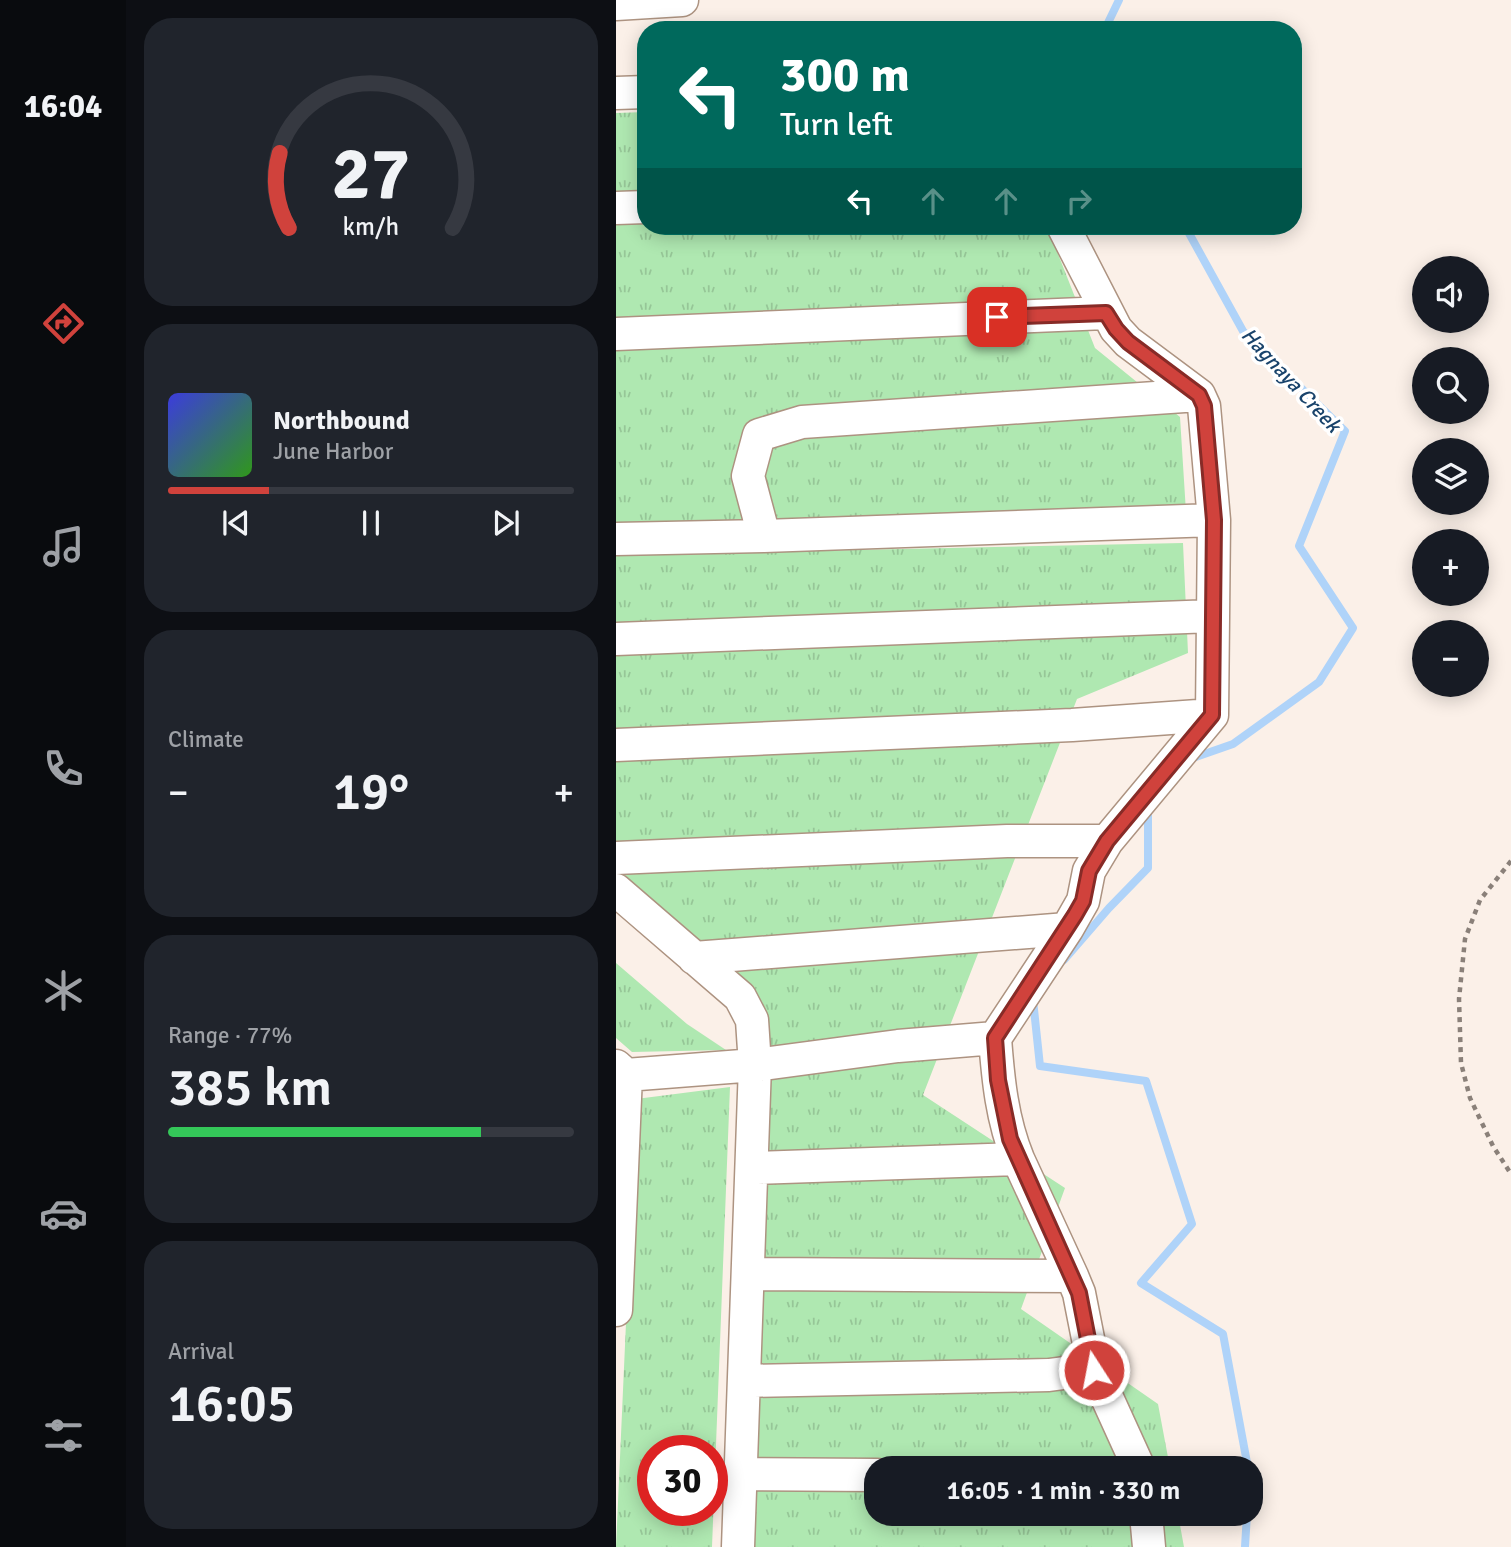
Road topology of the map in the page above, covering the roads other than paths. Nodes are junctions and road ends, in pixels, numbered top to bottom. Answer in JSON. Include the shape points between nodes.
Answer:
{"nodes":[{"id":1,"x":682,"y":0,"type":"edge"},
{"id":2,"x":616,"y":4,"type":"edge"},
{"id":3,"x":637,"y":92,"type":"edge"},
{"id":4,"x":616,"y":93,"type":"edge"},
{"id":5,"x":637,"y":207,"type":"edge"},
{"id":6,"x":616,"y":208,"type":"edge"},
{"id":7,"x":1067,"y":235,"type":"edge"},
{"id":8,"x":1106,"y":313,"type":"junction"},
{"id":9,"x":616,"y":334,"type":"edge"},
{"id":10,"x":1199,"y":395,"type":"junction"},
{"id":11,"x":1214,"y":520,"type":"junction"},
{"id":12,"x":764,"y":536,"type":"junction"},
{"id":13,"x":616,"y":539,"type":"edge"},
{"id":14,"x":1213,"y":616,"type":"junction"},
{"id":15,"x":616,"y":639,"type":"edge"},
{"id":16,"x":1212,"y":715,"type":"junction"},
{"id":17,"x":616,"y":745,"type":"edge"},
{"id":18,"x":1107,"y":841,"type":"junction"},
{"id":19,"x":616,"y":858,"type":"edge"},
{"id":20,"x":616,"y":890,"type":"edge"},
{"id":21,"x":1067,"y":929,"type":"junction"},
{"id":22,"x":694,"y":958,"type":"junction"},
{"id":23,"x":995,"y":1038,"type":"junction"},
{"id":24,"x":755,"y":1065,"type":"junction"},
{"id":25,"x":621,"y":1070,"type":"edge"},
{"id":26,"x":1018,"y":1159,"type":"junction"},
{"id":27,"x":751,"y":1168,"type":"junction"},
{"id":28,"x":748,"y":1274,"type":"junction"},
{"id":29,"x":1072,"y":1276,"type":"junction"},
{"id":30,"x":616,"y":1310,"type":"edge"},
{"id":31,"x":1094,"y":1370,"type":"junction"},
{"id":32,"x":744,"y":1381,"type":"junction"},
{"id":33,"x":1133,"y":1456,"type":"edge"},
{"id":34,"x":741,"y":1474,"type":"junction"},
{"id":35,"x":864,"y":1475,"type":"edge"},
{"id":36,"x":1147,"y":1526,"type":"edge"},
{"id":37,"x":738,"y":1547,"type":"edge"},
{"id":38,"x":1149,"y":1547,"type":"edge"}],
"edges":[{"from":1,"to":2,"type":"street"},
{"from":3,"to":4,"type":"street"},
{"from":5,"to":6,"type":"street"},
{"from":7,"to":8,"type":"street"},
{"from":8,"to":9,"type":"street"},
{"from":8,"to":10,"type":"street","via":[[1128,342]]},
{"from":10,"to":11,"type":"street","via":[[1206,416]]},
{"from":10,"to":12,"type":"street","via":[[802,422],[760,435],[748,476]]},
{"from":11,"to":12,"type":"street"},
{"from":11,"to":14,"type":"street"},
{"from":12,"to":13,"type":"street"},
{"from":14,"to":15,"type":"street"},
{"from":14,"to":16,"type":"street"},
{"from":16,"to":17,"type":"street"},
{"from":16,"to":18,"type":"street"},
{"from":18,"to":19,"type":"street"},
{"from":18,"to":21,"type":"street","via":[[1089,871],[1083,901]]},
{"from":20,"to":22,"type":"street"},
{"from":21,"to":22,"type":"street"},
{"from":21,"to":23,"type":"street"},
{"from":22,"to":24,"type":"street","via":[[740,997],[752,1020]]},
{"from":23,"to":24,"type":"street"},
{"from":23,"to":26,"type":"street","via":[[998,1080]]},
{"from":24,"to":25,"type":"street"},
{"from":24,"to":27,"type":"street"},
{"from":25,"to":30,"type":"street"},
{"from":26,"to":27,"type":"street"},
{"from":26,"to":29,"type":"street"},
{"from":27,"to":28,"type":"street"},
{"from":28,"to":29,"type":"street"},
{"from":28,"to":32,"type":"street"},
{"from":29,"to":31,"type":"street"},
{"from":31,"to":32,"type":"street","via":[[1049,1375]]},
{"from":31,"to":33,"type":"street"},
{"from":32,"to":34,"type":"street"},
{"from":34,"to":35,"type":"street"},
{"from":34,"to":37,"type":"street"},
{"from":36,"to":38,"type":"street"}]}
